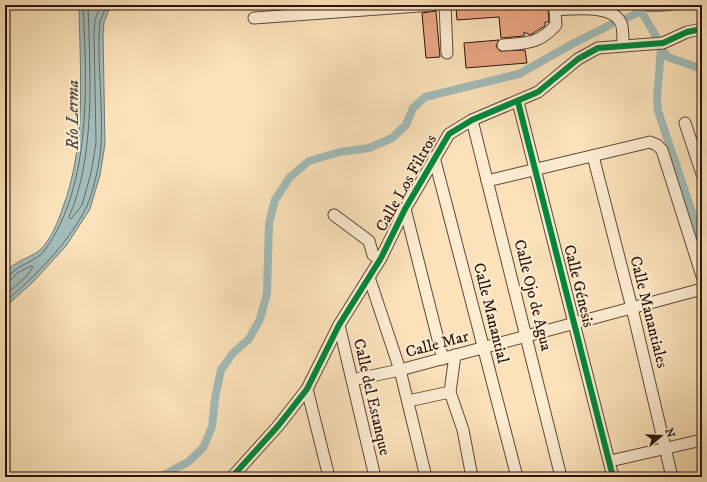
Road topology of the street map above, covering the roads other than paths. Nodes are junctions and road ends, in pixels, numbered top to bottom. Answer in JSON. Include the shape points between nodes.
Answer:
{"nodes":[{"id":1,"x":433,"y":5,"type":"edge"},
{"id":2,"x":445,"y":5,"type":"edge"},
{"id":3,"x":579,"y":5,"type":"edge"},
{"id":4,"x":406,"y":6,"type":"edge"},
{"id":5,"x":557,"y":8,"type":"edge"},
{"id":6,"x":254,"y":18,"type":"dead end"},
{"id":7,"x":702,"y":29,"type":"edge"},
{"id":8,"x":503,"y":45,"type":"dead end"},
{"id":9,"x":623,"y":45,"type":"junction"},
{"id":10,"x":448,"y":53,"type":"dead end"},
{"id":11,"x":518,"y":102,"type":"junction"},
{"id":12,"x":472,"y":120,"type":"junction"},
{"id":13,"x":685,"y":123,"type":"dead end"},
{"id":14,"x":593,"y":156,"type":"junction"},
{"id":15,"x":434,"y":157,"type":"junction"},
{"id":16,"x":536,"y":170,"type":"junction"},
{"id":17,"x":702,"y":174,"type":"edge"},
{"id":18,"x":487,"y":181,"type":"junction"},
{"id":19,"x":405,"y":210,"type":"junction"},
{"id":20,"x":334,"y":215,"type":"dead end"},
{"id":21,"x":381,"y":258,"type":"junction"},
{"id":22,"x":702,"y":276,"type":"edge"},
{"id":23,"x":369,"y":277,"type":"junction"},
{"id":24,"x":702,"y":289,"type":"edge"},
{"id":25,"x":632,"y":308,"type":"junction"},
{"id":26,"x":575,"y":323,"type":"junction"},
{"id":27,"x":339,"y":325,"type":"junction"},
{"id":28,"x":527,"y":336,"type":"junction"},
{"id":29,"x":483,"y":348,"type":"junction"},
{"id":30,"x":455,"y":355,"type":"junction"},
{"id":31,"x":443,"y":359,"type":"junction"},
{"id":32,"x":400,"y":370,"type":"junction"},
{"id":33,"x":352,"y":380,"type":"junction"},
{"id":34,"x":307,"y":389,"type":"junction"},
{"id":35,"x":450,"y":392,"type":"junction"},
{"id":36,"x":408,"y":401,"type":"junction"},
{"id":37,"x":702,"y":440,"type":"edge"},
{"id":38,"x":665,"y":447,"type":"junction"},
{"id":39,"x":610,"y":461,"type":"junction"},
{"id":40,"x":232,"y":477,"type":"edge"},
{"id":41,"x":329,"y":477,"type":"edge"},
{"id":42,"x":375,"y":477,"type":"edge"},
{"id":43,"x":426,"y":477,"type":"edge"},
{"id":44,"x":472,"y":477,"type":"edge"},
{"id":45,"x":517,"y":477,"type":"edge"},
{"id":46,"x":561,"y":477,"type":"edge"},
{"id":47,"x":613,"y":477,"type":"edge"},
{"id":48,"x":672,"y":477,"type":"edge"}],
"edges":[{"from":1,"to":4,"type":"street"},
{"from":2,"to":10,"type":"street"},
{"from":3,"to":5,"type":"street"},
{"from":4,"to":6,"type":"street"},
{"from":5,"to":8,"type":"street","via":[[556,25],[546,36],[533,42]]},
{"from":5,"to":9,"type":"street","via":[[588,8],[610,13],[622,25]]},
{"from":7,"to":9,"type":"street","name":"Calle Los Filtros","via":[[687,32],[662,43]]},
{"from":9,"to":11,"type":"street","name":"Calle Los Filtros","via":[[598,48],[578,59],[538,92]]},
{"from":11,"to":12,"type":"street","name":"Calle Los Filtros"},
{"from":11,"to":16,"type":"street","name":"Calle Génesis"},
{"from":12,"to":15,"type":"street","name":"Calle Los Filtros","via":[[449,134]]},
{"from":12,"to":18,"type":"street","name":"Calle Ojo de Agua"},
{"from":13,"to":17,"type":"street"},
{"from":14,"to":16,"type":"street"},
{"from":14,"to":22,"type":"street","via":[[650,142],[657,144],[662,150]]},
{"from":14,"to":25,"type":"street","name":"Calle Manantiales"},
{"from":15,"to":19,"type":"street","name":"Calle Los Filtros"},
{"from":15,"to":29,"type":"street","name":"Calle Manantial"},
{"from":16,"to":18,"type":"street"},
{"from":16,"to":26,"type":"street","name":"Calle Génesis"},
{"from":18,"to":28,"type":"street","name":"Calle Ojo de Agua"},
{"from":19,"to":21,"type":"street","name":"Calle Los Filtros"},
{"from":19,"to":31,"type":"street"},
{"from":20,"to":21,"type":"street","via":[[369,241],[373,255]]},
{"from":21,"to":23,"type":"street","name":"Calle Los Filtros"},
{"from":23,"to":27,"type":"street","name":"Calle Los Filtros"},
{"from":23,"to":32,"type":"street"},
{"from":24,"to":25,"type":"street","name":"Calle Mar"},
{"from":25,"to":26,"type":"street","name":"Calle Mar"},
{"from":25,"to":38,"type":"street","name":"Calle Manantiales"},
{"from":26,"to":28,"type":"street","name":"Calle Mar"},
{"from":26,"to":39,"type":"street","name":"Calle Génesis"},
{"from":27,"to":33,"type":"street","name":"Calle del Estanque"},
{"from":27,"to":34,"type":"street","name":"Calle Los Filtros"},
{"from":28,"to":29,"type":"street","name":"Calle Mar"},
{"from":28,"to":46,"type":"street","name":"Calle Ojo de Agua"},
{"from":29,"to":30,"type":"street","name":"Calle Mar"},
{"from":29,"to":45,"type":"street","name":"Calle Manantial"},
{"from":30,"to":31,"type":"street","name":"Calle Mar"},
{"from":30,"to":35,"type":"street"},
{"from":31,"to":32,"type":"street","name":"Calle Mar"},
{"from":32,"to":33,"type":"street","name":"Calle Mar"},
{"from":32,"to":36,"type":"street"},
{"from":33,"to":42,"type":"street","name":"Calle del Estanque"},
{"from":34,"to":40,"type":"street","name":"Calle Los Filtros"},
{"from":34,"to":41,"type":"street"},
{"from":35,"to":36,"type":"street"},
{"from":35,"to":44,"type":"street","via":[[464,430]]},
{"from":36,"to":43,"type":"street"},
{"from":37,"to":38,"type":"street"},
{"from":38,"to":39,"type":"street"},
{"from":38,"to":48,"type":"street","name":"Calle Manantiales"},
{"from":39,"to":47,"type":"street","name":"Calle Génesis"}]}
